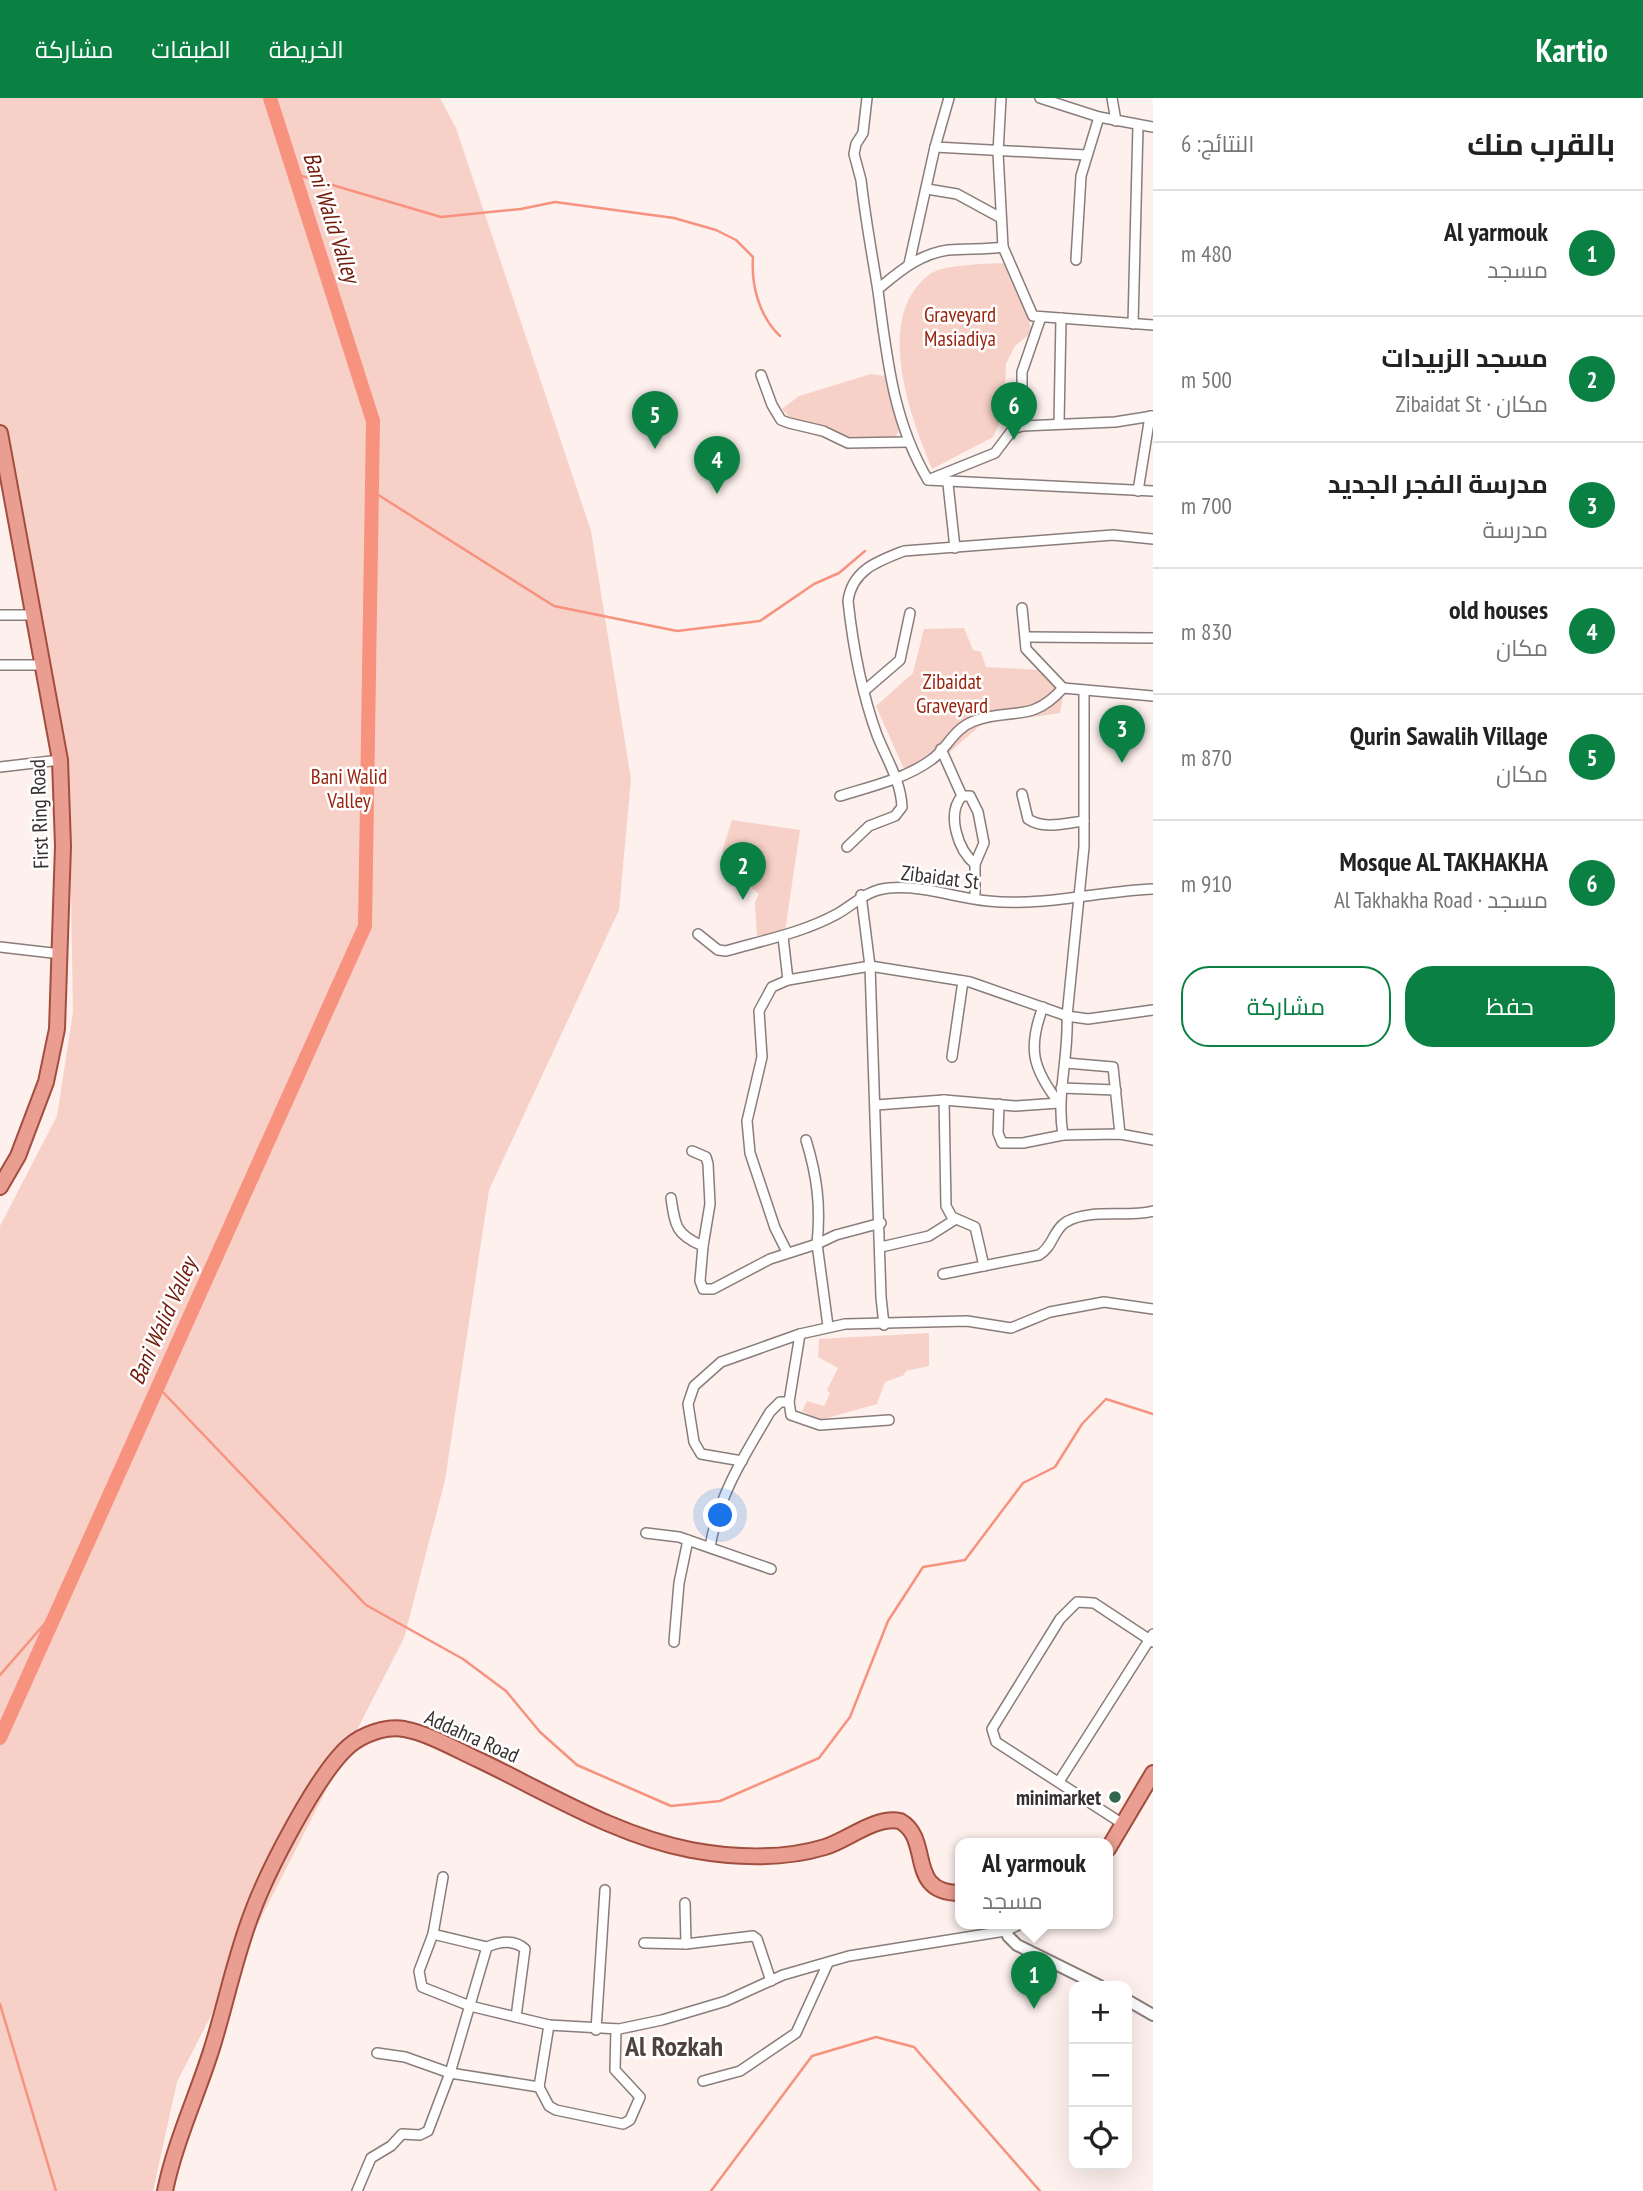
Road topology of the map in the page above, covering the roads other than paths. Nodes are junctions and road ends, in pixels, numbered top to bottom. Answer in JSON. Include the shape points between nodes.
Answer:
{"nodes":[{"id":1,"x":867,"y":98,"type":"edge"},
{"id":2,"x":949,"y":98,"type":"edge"},
{"id":3,"x":1001,"y":98,"type":"edge"},
{"id":4,"x":1040,"y":98,"type":"edge"},
{"id":5,"x":1112,"y":98,"type":"edge"},
{"id":6,"x":1099,"y":117,"type":"junction"},
{"id":7,"x":1116,"y":121,"type":"junction"},
{"id":8,"x":1138,"y":126,"type":"junction"},
{"id":9,"x":1153,"y":127,"type":"edge"},
{"id":10,"x":935,"y":147,"type":"junction"},
{"id":11,"x":998,"y":153,"type":"junction"},
{"id":12,"x":1086,"y":155,"type":"junction"},
{"id":13,"x":927,"y":189,"type":"junction"},
{"id":14,"x":1002,"y":218,"type":"junction"},
{"id":15,"x":1003,"y":247,"type":"junction"},
{"id":16,"x":1076,"y":260,"type":"dead end"},
{"id":17,"x":909,"y":264,"type":"junction"},
{"id":18,"x":878,"y":289,"type":"junction"},
{"id":19,"x":1037,"y":316,"type":"junction"},
{"id":20,"x":1061,"y":318,"type":"junction"},
{"id":21,"x":1133,"y":324,"type":"junction"},
{"id":22,"x":1153,"y":325,"type":"edge"},
{"id":23,"x":761,"y":375,"type":"dead end"},
{"id":24,"x":1152,"y":416,"type":"edge"},
{"id":25,"x":1059,"y":423,"type":"junction"},
{"id":26,"x":1022,"y":426,"type":"junction"},
{"id":27,"x":0,"y":433,"type":"edge"},
{"id":28,"x":907,"y":442,"type":"junction"},
{"id":29,"x":928,"y":480,"type":"junction"},
{"id":30,"x":948,"y":484,"type":"junction"},
{"id":31,"x":1138,"y":491,"type":"junction"},
{"id":32,"x":1153,"y":491,"type":"edge"},
{"id":33,"x":1153,"y":539,"type":"edge"},
{"id":34,"x":955,"y":548,"type":"junction"},
{"id":35,"x":1022,"y":608,"type":"dead end"},
{"id":36,"x":910,"y":613,"type":"dead end"},
{"id":37,"x":0,"y":615,"type":"edge"},
{"id":38,"x":33,"y":615,"type":"junction"},
{"id":39,"x":1026,"y":637,"type":"junction"},
{"id":40,"x":1153,"y":638,"type":"edge"},
{"id":41,"x":44,"y":664,"type":"junction"},
{"id":42,"x":0,"y":665,"type":"edge"},
{"id":43,"x":1063,"y":688,"type":"junction"},
{"id":44,"x":864,"y":691,"type":"junction"},
{"id":45,"x":1084,"y":691,"type":"junction"},
{"id":46,"x":1153,"y":696,"type":"edge"},
{"id":47,"x":942,"y":749,"type":"junction"},
{"id":48,"x":60,"y":760,"type":"junction"},
{"id":49,"x":0,"y":767,"type":"edge"},
{"id":50,"x":896,"y":778,"type":"junction"},
{"id":51,"x":1022,"y":794,"type":"dead end"},
{"id":52,"x":840,"y":796,"type":"dead end"},
{"id":53,"x":962,"y":796,"type":"junction"},
{"id":54,"x":1084,"y":821,"type":"junction"},
{"id":55,"x":847,"y":848,"type":"dead end"},
{"id":56,"x":975,"y":864,"type":"junction"},
{"id":57,"x":1153,"y":889,"type":"edge"},
{"id":58,"x":861,"y":895,"type":"junction"},
{"id":59,"x":1079,"y":896,"type":"junction"},
{"id":60,"x":975,"y":898,"type":"junction"},
{"id":61,"x":698,"y":934,"type":"dead end"},
{"id":62,"x":783,"y":937,"type":"junction"},
{"id":63,"x":0,"y":947,"type":"edge"},
{"id":64,"x":61,"y":954,"type":"junction"},
{"id":65,"x":870,"y":966,"type":"junction"},
{"id":66,"x":788,"y":980,"type":"junction"},
{"id":67,"x":963,"y":981,"type":"junction"},
{"id":68,"x":1043,"y":1007,"type":"junction"},
{"id":69,"x":1153,"y":1010,"type":"edge"},
{"id":70,"x":1067,"y":1016,"type":"junction"},
{"id":71,"x":953,"y":1057,"type":"dead end"},
{"id":72,"x":1066,"y":1063,"type":"junction"},
{"id":73,"x":1061,"y":1088,"type":"junction"},
{"id":74,"x":1116,"y":1090,"type":"junction"},
{"id":75,"x":944,"y":1101,"type":"junction"},
{"id":76,"x":1059,"y":1103,"type":"junction"},
{"id":77,"x":999,"y":1104,"type":"junction"},
{"id":78,"x":876,"y":1105,"type":"junction"},
{"id":79,"x":1120,"y":1134,"type":"junction"},
{"id":80,"x":1063,"y":1135,"type":"junction"},
{"id":81,"x":806,"y":1140,"type":"dead end"},
{"id":82,"x":1153,"y":1140,"type":"edge"},
{"id":83,"x":692,"y":1151,"type":"dead end"},
{"id":84,"x":0,"y":1187,"type":"edge"},
{"id":85,"x":671,"y":1198,"type":"dead end"},
{"id":86,"x":1153,"y":1211,"type":"edge"},
{"id":87,"x":956,"y":1219,"type":"junction"},
{"id":88,"x":881,"y":1223,"type":"junction"},
{"id":89,"x":817,"y":1244,"type":"junction"},
{"id":90,"x":704,"y":1246,"type":"junction"},
{"id":91,"x":881,"y":1247,"type":"junction"},
{"id":92,"x":787,"y":1252,"type":"junction"},
{"id":93,"x":984,"y":1266,"type":"junction"},
{"id":94,"x":943,"y":1274,"type":"dead end"},
{"id":95,"x":1153,"y":1309,"type":"edge"},
{"id":96,"x":884,"y":1325,"type":"junction"},
{"id":97,"x":828,"y":1326,"type":"junction"},
{"id":98,"x":800,"y":1334,"type":"junction"},
{"id":99,"x":789,"y":1402,"type":"junction"},
{"id":100,"x":889,"y":1420,"type":"dead end"},
{"id":101,"x":742,"y":1461,"type":"junction"},
{"id":102,"x":646,"y":1533,"type":"dead end"},
{"id":103,"x":688,"y":1540,"type":"junction"},
{"id":104,"x":709,"y":1548,"type":"junction"},
{"id":105,"x":771,"y":1569,"type":"dead end"},
{"id":106,"x":1152,"y":1638,"type":"edge"},
{"id":107,"x":674,"y":1642,"type":"dead end"},
{"id":108,"x":1153,"y":1773,"type":"edge"},
{"id":109,"x":1060,"y":1780,"type":"junction"},
{"id":110,"x":1124,"y":1824,"type":"junction"},
{"id":111,"x":1113,"y":1841,"type":"edge"},
{"id":112,"x":443,"y":1877,"type":"dead end"},
{"id":113,"x":605,"y":1890,"type":"dead end"},
{"id":114,"x":955,"y":1893,"type":"edge"},
{"id":115,"x":685,"y":1903,"type":"dead end"},
{"id":116,"x":994,"y":1929,"type":"edge"},
{"id":117,"x":1006,"y":1929,"type":"edge"},
{"id":118,"x":433,"y":1934,"type":"junction"},
{"id":119,"x":644,"y":1943,"type":"dead end"},
{"id":120,"x":686,"y":1944,"type":"junction"},
{"id":121,"x":487,"y":1947,"type":"junction"},
{"id":122,"x":828,"y":1963,"type":"junction"},
{"id":123,"x":771,"y":1981,"type":"junction"},
{"id":124,"x":1090,"y":1981,"type":"edge"},
{"id":125,"x":1132,"y":2003,"type":"edge"},
{"id":126,"x":470,"y":2006,"type":"junction"},
{"id":127,"x":1153,"y":2015,"type":"edge"},
{"id":128,"x":516,"y":2017,"type":"junction"},
{"id":129,"x":549,"y":2025,"type":"junction"},
{"id":130,"x":615,"y":2029,"type":"junction"},
{"id":131,"x":596,"y":2030,"type":"junction"},
{"id":132,"x":377,"y":2053,"type":"dead end"},
{"id":133,"x":450,"y":2073,"type":"junction"},
{"id":134,"x":703,"y":2081,"type":"dead end"},
{"id":135,"x":539,"y":2087,"type":"junction"},
{"id":136,"x":165,"y":2191,"type":"edge"},
{"id":137,"x":357,"y":2191,"type":"edge"}],
"edges":[{"from":1,"to":18,"type":"street","via":[[863,133],[854,154]]},
{"from":2,"to":10,"type":"street"},
{"from":3,"to":11,"type":"street"},
{"from":4,"to":6,"type":"street"},
{"from":5,"to":7,"type":"street"},
{"from":6,"to":7,"type":"street"},
{"from":6,"to":12,"type":"street"},
{"from":7,"to":8,"type":"street"},
{"from":8,"to":9,"type":"street"},
{"from":8,"to":21,"type":"street"},
{"from":10,"to":11,"type":"street"},
{"from":10,"to":13,"type":"street"},
{"from":11,"to":12,"type":"street"},
{"from":11,"to":14,"type":"street"},
{"from":12,"to":16,"type":"street","via":[[1078,192]]},
{"from":13,"to":14,"type":"street","via":[[957,194]]},
{"from":13,"to":17,"type":"street"},
{"from":14,"to":15,"type":"street"},
{"from":15,"to":17,"type":"street","via":[[948,250]]},
{"from":15,"to":19,"type":"street"},
{"from":17,"to":18,"type":"street"},
{"from":18,"to":28,"type":"street","via":[[884,349]]},
{"from":19,"to":20,"type":"street"},
{"from":19,"to":26,"type":"street","via":[[1022,372]]},
{"from":20,"to":21,"type":"street"},
{"from":20,"to":25,"type":"street"},
{"from":21,"to":22,"type":"street"},
{"from":23,"to":28,"type":"street","via":[[772,405],[789,423],[848,443]]},
{"from":24,"to":25,"type":"street"},
{"from":24,"to":31,"type":"street"},
{"from":25,"to":26,"type":"street"},
{"from":26,"to":29,"type":"street","via":[[1013,429],[995,453]]},
{"from":27,"to":38,"type":"main road","name":"First Ring Road"},
{"from":28,"to":29,"type":"street"},
{"from":29,"to":30,"type":"street"},
{"from":30,"to":31,"type":"street"},
{"from":30,"to":34,"type":"street"},
{"from":31,"to":32,"type":"street"},
{"from":33,"to":34,"type":"street","via":[[1113,535]]},
{"from":34,"to":44,"type":"street","via":[[904,551],[877,562],[854,581],[848,601],[855,662]]},
{"from":35,"to":39,"type":"street"},
{"from":36,"to":44,"type":"street","via":[[900,660]]},
{"from":37,"to":38,"type":"street"},
{"from":38,"to":41,"type":"main road","name":"First Ring Road"},
{"from":39,"to":40,"type":"street"},
{"from":39,"to":43,"type":"street","via":[[1029,654]]},
{"from":41,"to":42,"type":"street"},
{"from":41,"to":48,"type":"main road","name":"First Ring Road"},
{"from":43,"to":45,"type":"street"},
{"from":43,"to":47,"type":"street","via":[[1034,711],[976,720],[961,727]]},
{"from":44,"to":50,"type":"street"},
{"from":45,"to":46,"type":"street"},
{"from":45,"to":54,"type":"street"},
{"from":47,"to":50,"type":"street"},
{"from":47,"to":53,"type":"street"},
{"from":48,"to":49,"type":"street"},
{"from":48,"to":64,"type":"main road","name":"First Ring Road","via":[[64,846]]},
{"from":50,"to":52,"type":"street"},
{"from":50,"to":55,"type":"street","via":[[901,811],[869,826]]},
{"from":51,"to":54,"type":"street","via":[[1028,819],[1034,823]]},
{"from":53,"to":56,"type":"street","via":[[955,807],[955,821],[961,848]]},
{"from":53,"to":56,"type":"street","via":[[970,796],[975,803],[983,831],[983,850]]},
{"from":54,"to":59,"type":"street"},
{"from":56,"to":60,"type":"street"},
{"from":57,"to":59,"type":"street","name":"Zibaidat St"},
{"from":58,"to":60,"type":"street","name":"Zibaidat St","via":[[887,888],[923,888]]},
{"from":58,"to":62,"type":"street","name":"Zibaidat St","via":[[838,913]]},
{"from":58,"to":65,"type":"street"},
{"from":59,"to":60,"type":"street","name":"Zibaidat St","via":[[1012,901]]},
{"from":59,"to":70,"type":"street"},
{"from":61,"to":62,"type":"street","name":"Zibaidat St","via":[[726,951]]},
{"from":62,"to":66,"type":"street"},
{"from":63,"to":64,"type":"street"},
{"from":64,"to":84,"type":"main road","name":"First Ring Road","via":[[57,1029],[46,1083],[18,1156]]},
{"from":65,"to":66,"type":"street"},
{"from":65,"to":67,"type":"street"},
{"from":65,"to":78,"type":"street"},
{"from":66,"to":92,"type":"street","via":[[772,987],[760,1011],[762,1057],[747,1121],[750,1153]]},
{"from":67,"to":68,"type":"street"},
{"from":67,"to":71,"type":"street"},
{"from":68,"to":70,"type":"street"},
{"from":68,"to":76,"type":"street","via":[[1035,1035],[1037,1073]]},
{"from":69,"to":70,"type":"street","via":[[1099,1019]]},
{"from":70,"to":72,"type":"street"},
{"from":72,"to":73,"type":"street"},
{"from":72,"to":74,"type":"street","via":[[1110,1065],[1115,1070]]},
{"from":73,"to":74,"type":"street"},
{"from":73,"to":76,"type":"street"},
{"from":74,"to":79,"type":"street"},
{"from":75,"to":77,"type":"street"},
{"from":75,"to":78,"type":"street"},
{"from":75,"to":87,"type":"street","via":[[943,1190],[948,1213]]},
{"from":76,"to":77,"type":"street"},
{"from":76,"to":80,"type":"street"},
{"from":77,"to":80,"type":"street","via":[[1002,1143]]},
{"from":78,"to":88,"type":"street"},
{"from":79,"to":80,"type":"street"},
{"from":79,"to":82,"type":"street"},
{"from":81,"to":89,"type":"street","via":[[817,1179]]},
{"from":83,"to":90,"type":"street","via":[[706,1157],[709,1172]]},
{"from":85,"to":90,"type":"street","via":[[674,1221],[682,1236]]},
{"from":86,"to":93,"type":"street","via":[[1070,1220],[1039,1255]]},
{"from":87,"to":91,"type":"street","via":[[929,1236]]},
{"from":87,"to":93,"type":"street","via":[[975,1227]]},
{"from":88,"to":89,"type":"street"},
{"from":88,"to":91,"type":"street"},
{"from":89,"to":92,"type":"street"},
{"from":89,"to":97,"type":"street"},
{"from":90,"to":92,"type":"street","via":[[700,1286],[709,1290]]},
{"from":91,"to":96,"type":"street"},
{"from":93,"to":94,"type":"street"},
{"from":95,"to":96,"type":"street","via":[[1104,1302],[1050,1312],[1011,1328],[967,1321]]},
{"from":96,"to":97,"type":"street"},
{"from":97,"to":98,"type":"street"},
{"from":98,"to":99,"type":"street"},
{"from":98,"to":101,"type":"street","via":[[721,1362],[690,1392],[697,1449],[706,1456]]},
{"from":99,"to":100,"type":"street","via":[[791,1415],[820,1425]]},
{"from":99,"to":101,"type":"street","via":[[775,1405]]},
{"from":101,"to":104,"type":"street","via":[[717,1508]]},
{"from":102,"to":103,"type":"street"},
{"from":103,"to":104,"type":"street"},
{"from":103,"to":107,"type":"street"},
{"from":104,"to":105,"type":"street"},
{"from":106,"to":109,"type":"street"},
{"from":106,"to":109,"type":"street","via":[[1094,1603],[1077,1602],[1060,1619],[994,1721],[992,1736]]},
{"from":108,"to":110,"type":"main road"},
{"from":109,"to":110,"type":"street"},
{"from":110,"to":111,"type":"main road"},
{"from":112,"to":118,"type":"street"},
{"from":113,"to":131,"type":"street"},
{"from":114,"to":136,"type":"main road","name":"Addahra Road","via":[[943,1892],[929,1881],[913,1833],[900,1821],[887,1820],[838,1842],[784,1855],[690,1850],[607,1825],[441,1742],[403,1729],[366,1735],[337,1759],[263,1886]]},
{"from":115,"to":120,"type":"street"},
{"from":116,"to":122,"type":"street"},
{"from":117,"to":124,"type":"street","via":[[1017,1945]]},
{"from":118,"to":121,"type":"street"},
{"from":118,"to":126,"type":"street","via":[[419,1983]]},
{"from":119,"to":120,"type":"street"},
{"from":120,"to":123,"type":"street","via":[[752,1936]]},
{"from":121,"to":126,"type":"street"},
{"from":121,"to":128,"type":"street","via":[[505,1942],[525,1949]]},
{"from":122,"to":123,"type":"street"},
{"from":122,"to":134,"type":"street","via":[[796,2034],[740,2071]]},
{"from":123,"to":130,"type":"street","via":[[662,2020]]},
{"from":125,"to":127,"type":"street"},
{"from":126,"to":128,"type":"street"},
{"from":126,"to":133,"type":"street"},
{"from":128,"to":129,"type":"street"},
{"from":129,"to":131,"type":"street"},
{"from":129,"to":135,"type":"street"},
{"from":130,"to":131,"type":"street"},
{"from":130,"to":135,"type":"street","via":[[615,2070],[640,2097],[626,2123],[562,2112],[550,2106]]},
{"from":132,"to":133,"type":"street","via":[[405,2057]]},
{"from":133,"to":135,"type":"street"},
{"from":133,"to":137,"type":"street","via":[[428,2131],[424,2135],[402,2134],[374,2154]]}]}
